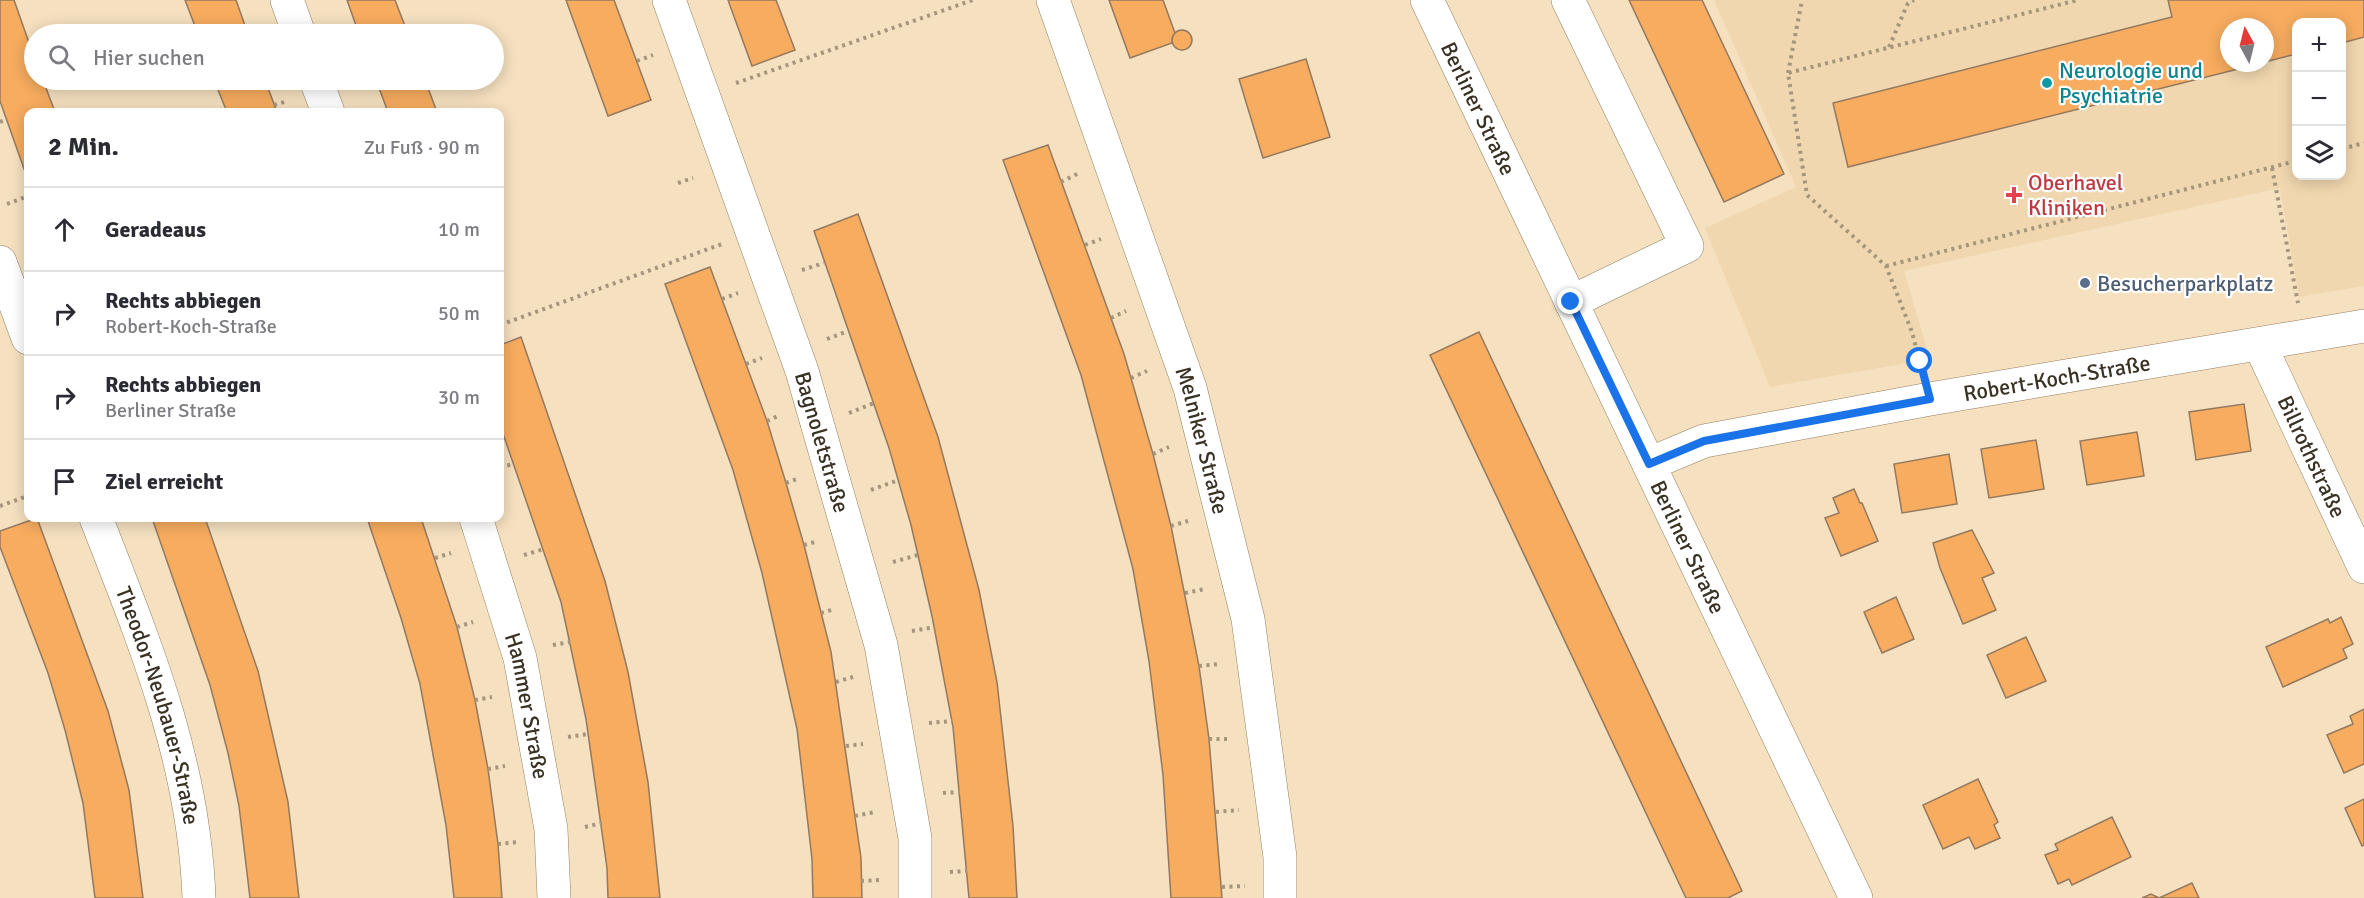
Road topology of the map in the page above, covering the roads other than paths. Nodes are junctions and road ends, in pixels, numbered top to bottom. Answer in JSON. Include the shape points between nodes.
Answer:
{"nodes":[{"id":1,"x":287,"y":0,"type":"edge"},
{"id":2,"x":669,"y":0,"type":"edge"},
{"id":3,"x":1053,"y":0,"type":"edge"},
{"id":4,"x":1427,"y":0,"type":"edge"},
{"id":5,"x":1568,"y":0,"type":"edge"},
{"id":6,"x":295,"y":24,"type":"edge"},
{"id":7,"x":319,"y":90,"type":"edge"},
{"id":8,"x":326,"y":108,"type":"edge"},
{"id":9,"x":0,"y":261,"type":"edge"},
{"id":10,"x":1571,"y":302,"type":"junction"},
{"id":11,"x":2364,"y":326,"type":"edge"},
{"id":12,"x":24,"y":327,"type":"edge"},
{"id":13,"x":2260,"y":345,"type":"junction"},
{"id":14,"x":1649,"y":464,"type":"junction"},
{"id":15,"x":98,"y":522,"type":"edge"},
{"id":16,"x":477,"y":522,"type":"edge"},
{"id":17,"x":2364,"y":567,"type":"edge"},
{"id":18,"x":1268,"y":892,"type":"edge"},
{"id":19,"x":199,"y":898,"type":"edge"},
{"id":20,"x":554,"y":898,"type":"edge"},
{"id":21,"x":915,"y":898,"type":"edge"},
{"id":22,"x":1856,"y":898,"type":"edge"}],
"edges":[{"from":1,"to":6,"type":"street"},
{"from":2,"to":21,"type":"street","name":"Bagnoletstraße","via":[[802,371],[881,645],[915,838]]},
{"from":3,"to":18,"type":"street","name":"Melniker Straße","via":[[1193,399],[1248,619],[1280,857]]},
{"from":4,"to":10,"type":"street","name":"Berliner Straße"},
{"from":5,"to":10,"type":"street","via":[[1687,246]]},
{"from":7,"to":8,"type":"street"},
{"from":9,"to":12,"type":"street"},
{"from":10,"to":14,"type":"street","name":"Berliner Straße"},
{"from":11,"to":13,"type":"street","name":"Robert-Koch-Straße"},
{"from":13,"to":14,"type":"street","name":"Robert-Koch-Straße","via":[[1704,441]]},
{"from":13,"to":17,"type":"street","name":"Billrothstraße"},
{"from":14,"to":22,"type":"street","name":"Berliner Straße"},
{"from":15,"to":19,"type":"street","name":"Theodor-Neubauer-Straße","via":[[142,637],[177,744],[189,796]]},
{"from":16,"to":20,"type":"street","name":"Hammer Straße","via":[[520,658],[551,829]]}]}
